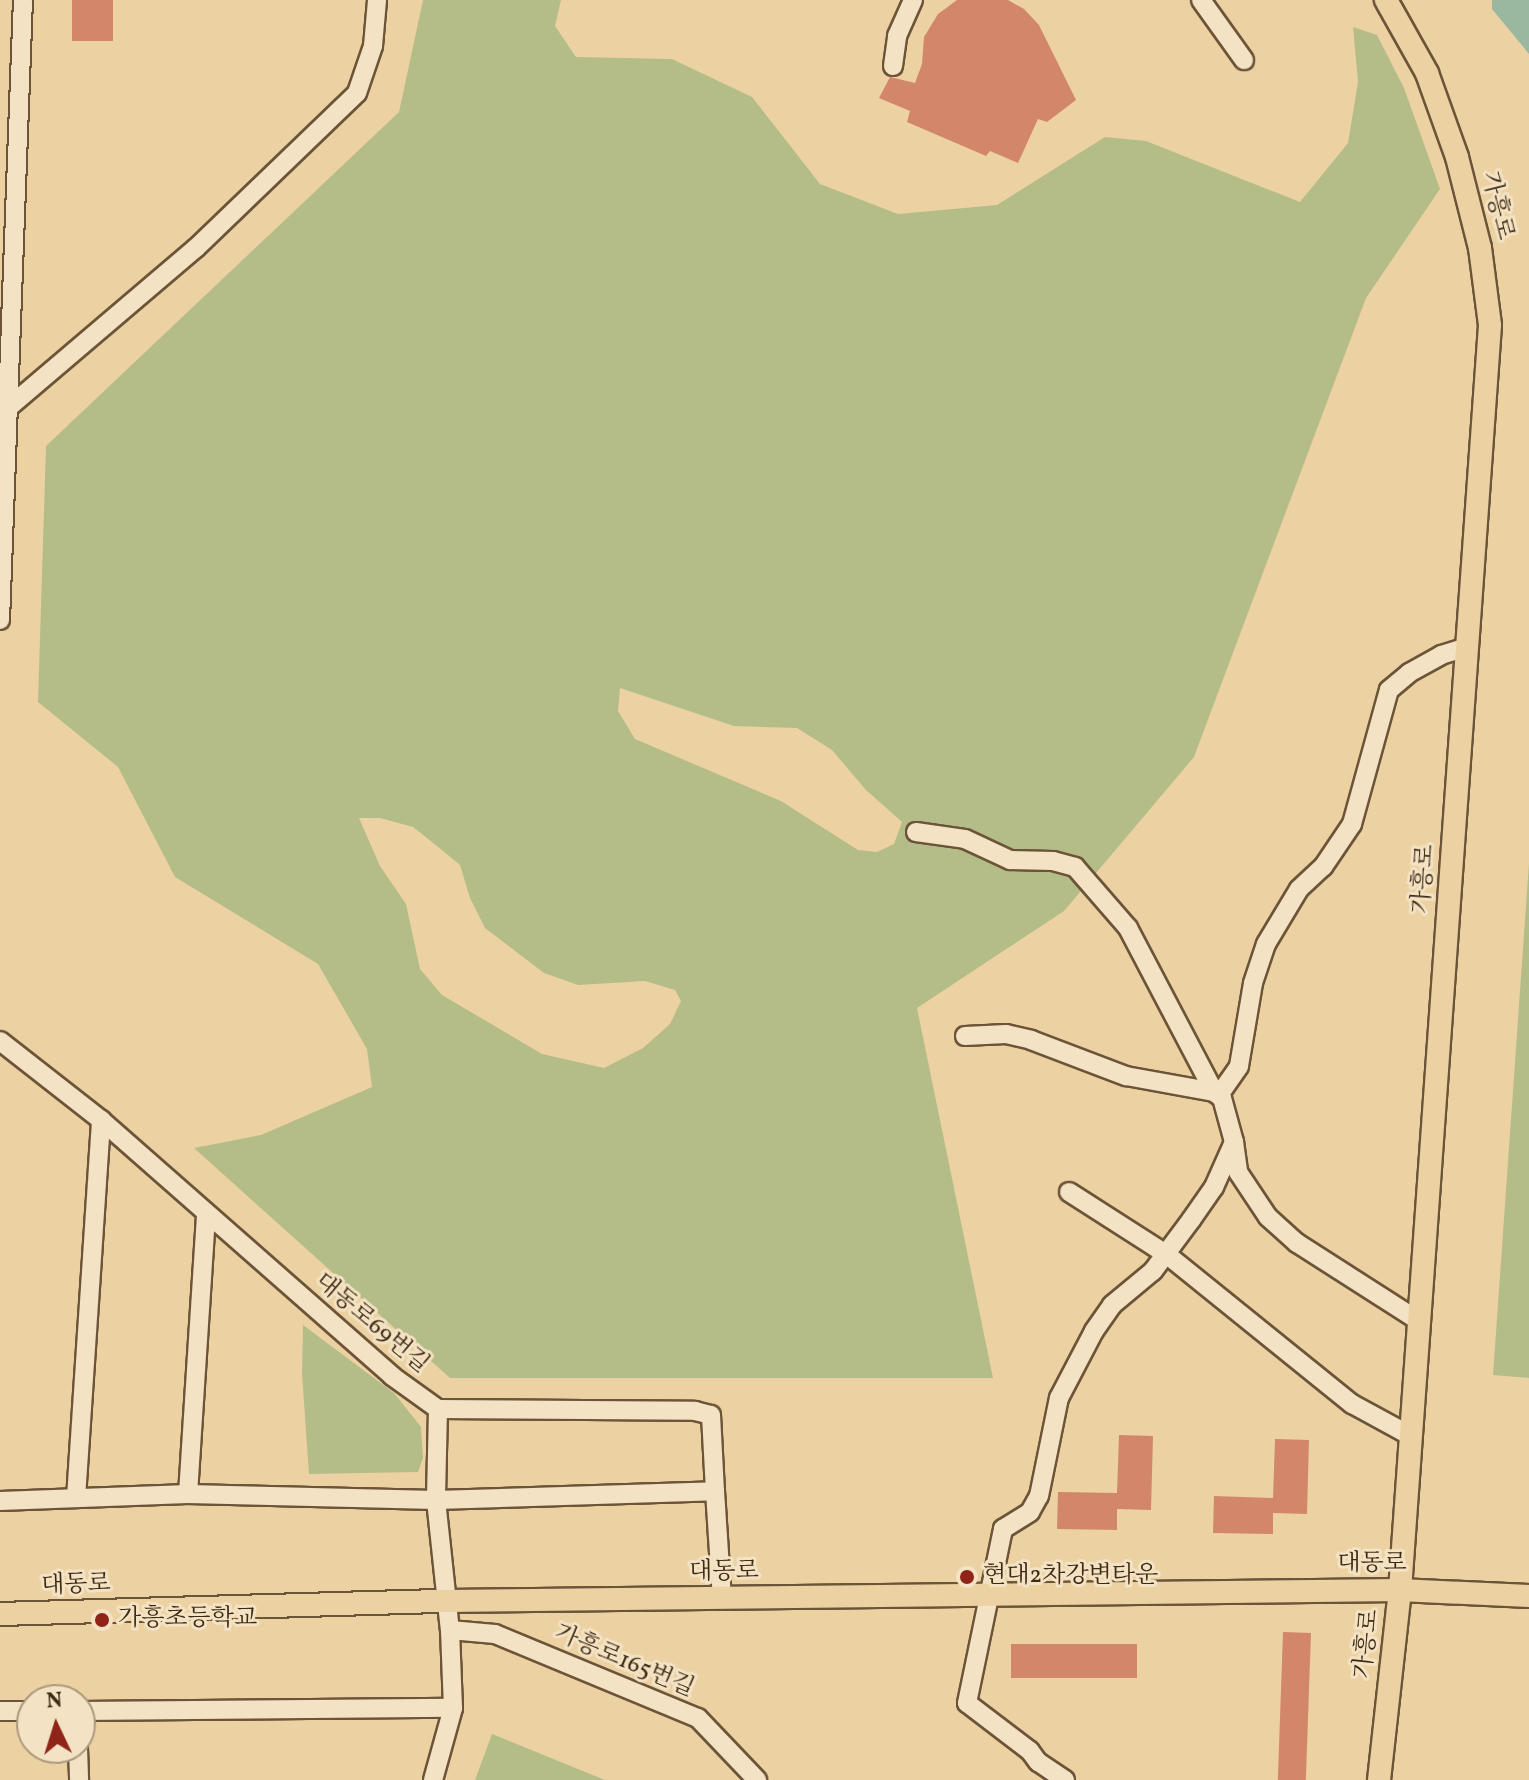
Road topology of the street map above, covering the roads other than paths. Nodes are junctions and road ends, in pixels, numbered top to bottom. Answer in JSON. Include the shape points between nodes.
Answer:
{"nodes":[{"id":1,"x":23,"y":0,"type":"edge"},
{"id":2,"x":377,"y":0,"type":"edge"},
{"id":3,"x":913,"y":0,"type":"edge"},
{"id":4,"x":1201,"y":0,"type":"edge"},
{"id":5,"x":1386,"y":0,"type":"edge"},
{"id":6,"x":1244,"y":60,"type":"dead end"},
{"id":7,"x":893,"y":66,"type":"dead end"},
{"id":8,"x":9,"y":407,"type":"junction"},
{"id":9,"x":2,"y":542,"type":"edge"},
{"id":10,"x":0,"y":620,"type":"edge"},
{"id":11,"x":1467,"y":647,"type":"junction"},
{"id":12,"x":916,"y":832,"type":"dead end"},
{"id":13,"x":965,"y":1036,"type":"dead end"},
{"id":14,"x":0,"y":1041,"type":"edge"},
{"id":15,"x":1217,"y":1094,"type":"junction"},
{"id":16,"x":101,"y":1120,"type":"junction"},
{"id":17,"x":1234,"y":1142,"type":"junction"},
{"id":18,"x":1069,"y":1192,"type":"dead end"},
{"id":19,"x":206,"y":1215,"type":"junction"},
{"id":20,"x":1166,"y":1254,"type":"junction"},
{"id":21,"x":1419,"y":1321,"type":"junction"},
{"id":22,"x":438,"y":1409,"type":"junction"},
{"id":23,"x":1411,"y":1436,"type":"junction"},
{"id":24,"x":715,"y":1491,"type":"junction"},
{"id":25,"x":188,"y":1494,"type":"junction"},
{"id":26,"x":76,"y":1498,"type":"junction"},
{"id":27,"x":436,"y":1500,"type":"junction"},
{"id":28,"x":0,"y":1501,"type":"edge"},
{"id":29,"x":1400,"y":1590,"type":"junction"},
{"id":30,"x":988,"y":1596,"type":"junction"},
{"id":31,"x":1529,"y":1596,"type":"edge"},
{"id":32,"x":722,"y":1599,"type":"junction"},
{"id":33,"x":446,"y":1601,"type":"junction"},
{"id":34,"x":0,"y":1614,"type":"edge"},
{"id":35,"x":450,"y":1630,"type":"junction"},
{"id":36,"x":453,"y":1708,"type":"junction"},
{"id":37,"x":96,"y":1711,"type":"edge"},
{"id":38,"x":433,"y":1780,"type":"edge"},
{"id":39,"x":757,"y":1780,"type":"edge"},
{"id":40,"x":1065,"y":1780,"type":"edge"},
{"id":41,"x":1379,"y":1780,"type":"edge"}],
"edges":[{"from":1,"to":8,"type":"street"},
{"from":2,"to":8,"type":"street","via":[[373,46],[357,93],[196,248]]},
{"from":3,"to":7,"type":"street","via":[[897,36]]},
{"from":4,"to":6,"type":"street"},
{"from":5,"to":11,"type":"main road","name":"가흥로","via":[[1427,73],[1457,157],[1480,248],[1490,325]]},
{"from":8,"to":9,"type":"street"},
{"from":9,"to":10,"type":"street"},
{"from":11,"to":15,"type":"street","via":[[1441,655],[1389,690],[1352,824],[1323,867],[1299,889],[1266,944],[1253,983],[1239,1066]]},
{"from":11,"to":21,"type":"main road","name":"가흥로"},
{"from":12,"to":15,"type":"street","via":[[965,839],[1010,860],[1075,867],[1128,928]]},
{"from":13,"to":15,"type":"street","via":[[1018,1037],[1126,1076]]},
{"from":14,"to":16,"type":"street","name":"대동로69번길"},
{"from":15,"to":17,"type":"street"},
{"from":16,"to":19,"type":"street","name":"대동로69번길"},
{"from":16,"to":26,"type":"street"},
{"from":17,"to":20,"type":"street","via":[[1214,1187]]},
{"from":17,"to":21,"type":"street","via":[[1238,1172],[1268,1217],[1297,1243]]},
{"from":18,"to":20,"type":"street"},
{"from":19,"to":22,"type":"street","name":"대동로69번길","via":[[392,1376]]},
{"from":19,"to":25,"type":"street"},
{"from":20,"to":23,"type":"street","via":[[1352,1404]]},
{"from":20,"to":30,"type":"street","via":[[1112,1305],[1067,1376],[1039,1496],[1030,1512],[1003,1529]]},
{"from":21,"to":23,"type":"main road","name":"가흥로"},
{"from":22,"to":24,"type":"street","via":[[711,1415]]},
{"from":22,"to":27,"type":"street"},
{"from":23,"to":29,"type":"main road","name":"가흥로"},
{"from":24,"to":27,"type":"street"},
{"from":24,"to":32,"type":"street"},
{"from":25,"to":26,"type":"street"},
{"from":25,"to":27,"type":"street"},
{"from":26,"to":28,"type":"street"},
{"from":27,"to":33,"type":"street"},
{"from":29,"to":30,"type":"main road","name":"대동로"},
{"from":29,"to":31,"type":"main road","name":"대동로"},
{"from":29,"to":41,"type":"main road","name":"가흥로"},
{"from":30,"to":32,"type":"main road","name":"대동로"},
{"from":30,"to":40,"type":"street","via":[[967,1703]]},
{"from":32,"to":33,"type":"main road","name":"대동로"},
{"from":33,"to":34,"type":"main road","name":"대동로"},
{"from":33,"to":35,"type":"street"},
{"from":35,"to":36,"type":"street"},
{"from":35,"to":39,"type":"street","name":"가흥로165번길","via":[[495,1634],[698,1718]]},
{"from":36,"to":37,"type":"street"},
{"from":36,"to":38,"type":"street"}]}
